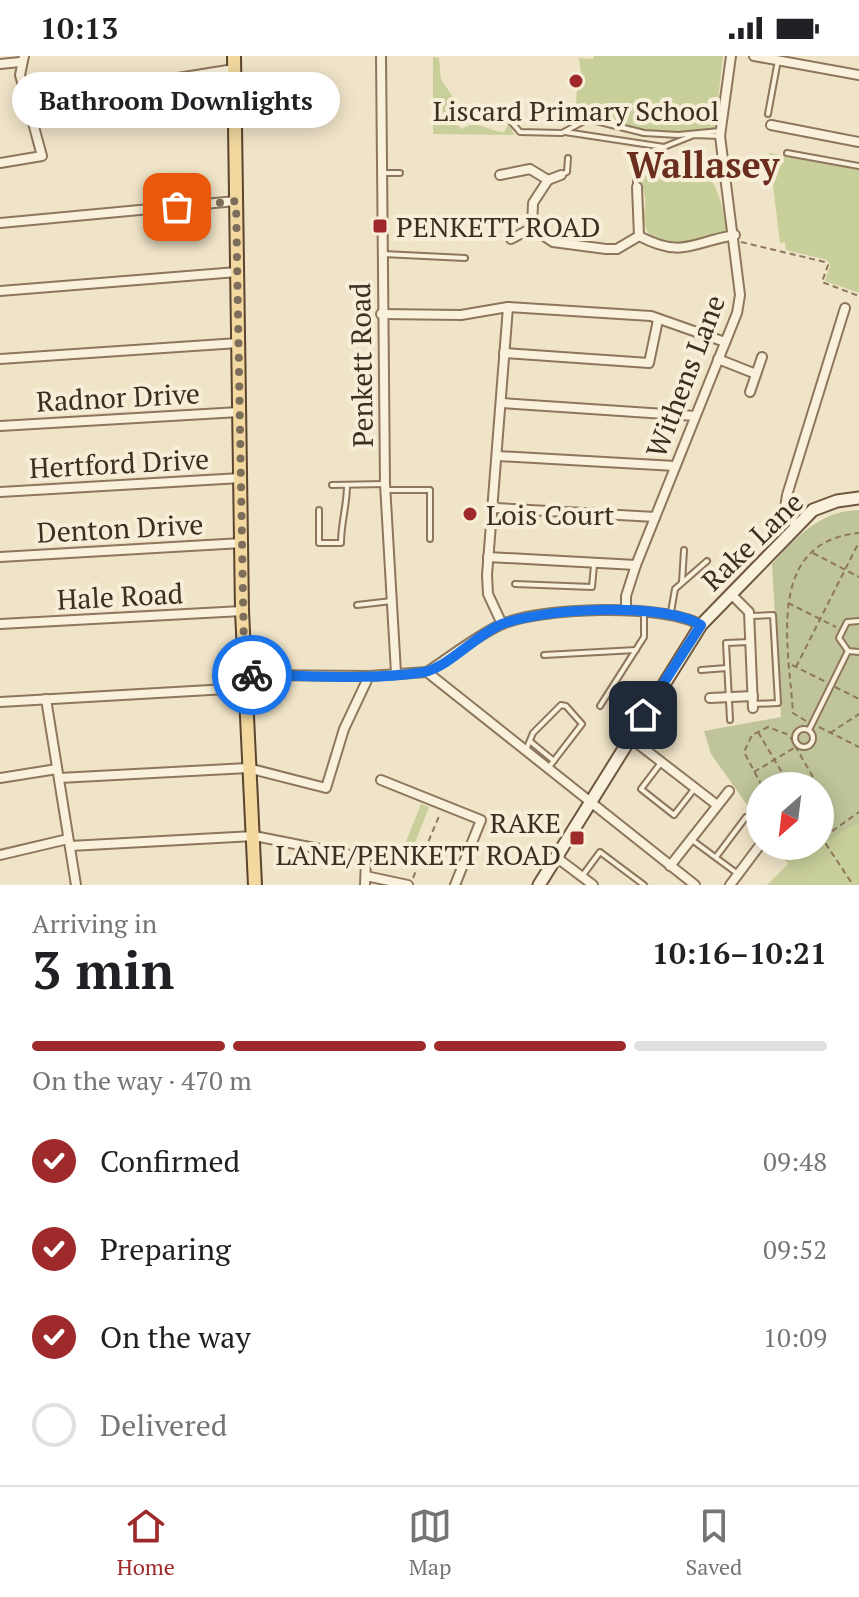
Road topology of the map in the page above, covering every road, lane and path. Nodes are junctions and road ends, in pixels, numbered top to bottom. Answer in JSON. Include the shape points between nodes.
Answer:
{"nodes":[{"id":1,"x":381,"y":56,"type":"edge"},
{"id":2,"x":731,"y":56,"type":"edge"},
{"id":3,"x":754,"y":56,"type":"edge"},
{"id":4,"x":22,"y":59,"type":"edge"},
{"id":5,"x":778,"y":60,"type":"junction"},
{"id":6,"x":234,"y":63,"type":"edge"},
{"id":7,"x":0,"y":64,"type":"edge"},
{"id":8,"x":859,"y":75,"type":"edge"},
{"id":9,"x":28,"y":102,"type":"junction"},
{"id":10,"x":502,"y":111,"type":"dead end"},
{"id":11,"x":768,"y":114,"type":"dead end"},
{"id":12,"x":771,"y":125,"type":"dead end"},
{"id":13,"x":565,"y":132,"type":"junction"},
{"id":14,"x":720,"y":133,"type":"junction"},
{"id":15,"x":859,"y":142,"type":"edge"},
{"id":16,"x":787,"y":153,"type":"dead end"},
{"id":17,"x":636,"y":156,"type":"dead end"},
{"id":18,"x":568,"y":158,"type":"dead end"},
{"id":19,"x":0,"y":163,"type":"edge"},
{"id":20,"x":859,"y":166,"type":"edge"},
{"id":21,"x":379,"y":173,"type":"junction"},
{"id":22,"x":400,"y":173,"type":"dead end"},
{"id":23,"x":500,"y":175,"type":"dead end"},
{"id":24,"x":561,"y":175,"type":"joint"},
{"id":25,"x":548,"y":180,"type":"junction"},
{"id":26,"x":637,"y":187,"type":"joint"},
{"id":27,"x":236,"y":201,"type":"junction"},
{"id":28,"x":0,"y":223,"type":"edge"},
{"id":29,"x":532,"y":228,"type":"junction"},
{"id":30,"x":639,"y":236,"type":"junction"},
{"id":31,"x":735,"y":238,"type":"junction"},
{"id":32,"x":511,"y":239,"type":"dead end"},
{"id":33,"x":380,"y":254,"type":"junction"},
{"id":34,"x":465,"y":258,"type":"dead end"},
{"id":35,"x":237,"y":272,"type":"junction"},
{"id":36,"x":0,"y":291,"type":"edge"},
{"id":37,"x":859,"y":296,"type":"edge"},
{"id":38,"x":508,"y":307,"type":"junction"},
{"id":39,"x":845,"y":308,"type":"dead end"},
{"id":40,"x":381,"y":314,"type":"junction"},
{"id":41,"x":658,"y":320,"type":"junction"},
{"id":42,"x":725,"y":342,"type":"junction"},
{"id":43,"x":238,"y":343,"type":"junction"},
{"id":44,"x":504,"y":353,"type":"junction"},
{"id":45,"x":762,"y":357,"type":"dead end"},
{"id":46,"x":0,"y":359,"type":"edge"},
{"id":47,"x":718,"y":359,"type":"junction"},
{"id":48,"x":756,"y":374,"type":"junction"},
{"id":49,"x":750,"y":392,"type":"dead end"},
{"id":50,"x":501,"y":403,"type":"junction"},
{"id":51,"x":239,"y":412,"type":"junction"},
{"id":52,"x":695,"y":416,"type":"junction"},
{"id":53,"x":0,"y":426,"type":"edge"},
{"id":54,"x":498,"y":456,"type":"junction"},
{"id":55,"x":675,"y":466,"type":"junction"},
{"id":56,"x":241,"y":478,"type":"junction"},
{"id":57,"x":332,"y":485,"type":"dead end"},
{"id":58,"x":347,"y":485,"type":"junction"},
{"id":59,"x":385,"y":487,"type":"junction"},
{"id":60,"x":0,"y":492,"type":"edge"},
{"id":61,"x":859,"y":498,"type":"edge"},
{"id":62,"x":495,"y":508,"type":"junction"},
{"id":63,"x":319,"y":510,"type":"dead end"},
{"id":64,"x":655,"y":517,"type":"junction"},
{"id":65,"x":795,"y":525,"type":"junction"},
{"id":66,"x":859,"y":533,"type":"edge"},
{"id":67,"x":430,"y":539,"type":"dead end"},
{"id":68,"x":859,"y":542,"type":"edge"},
{"id":69,"x":242,"y":543,"type":"junction"},
{"id":70,"x":684,"y":550,"type":"dead end"},
{"id":71,"x":812,"y":553,"type":"junction"},
{"id":72,"x":0,"y":557,"type":"edge"},
{"id":73,"x":488,"y":557,"type":"junction"},
{"id":74,"x":707,"y":561,"type":"dead end"},
{"id":75,"x":594,"y":563,"type":"junction"},
{"id":76,"x":636,"y":565,"type":"junction"},
{"id":77,"x":845,"y":570,"type":"junction"},
{"id":78,"x":859,"y":577,"type":"edge"},
{"id":79,"x":682,"y":582,"type":"junction"},
{"id":80,"x":515,"y":584,"type":"dead end"},
{"id":81,"x":731,"y":594,"type":"junction"},
{"id":82,"x":392,"y":601,"type":"junction"},
{"id":83,"x":787,"y":603,"type":"junction"},
{"id":84,"x":357,"y":605,"type":"dead end"},
{"id":85,"x":626,"y":610,"type":"junction"},
{"id":86,"x":645,"y":610,"type":"junction"},
{"id":87,"x":242,"y":611,"type":"junction"},
{"id":88,"x":671,"y":612,"type":"junction"},
{"id":89,"x":749,"y":616,"type":"junction"},
{"id":90,"x":820,"y":619,"type":"junction"},
{"id":91,"x":859,"y":621,"type":"edge"},
{"id":92,"x":0,"y":624,"type":"edge"},
{"id":93,"x":502,"y":624,"type":"junction"},
{"id":94,"x":701,"y":625,"type":"junction"},
{"id":95,"x":841,"y":630,"type":"junction"},
{"id":96,"x":750,"y":642,"type":"junction"},
{"id":97,"x":636,"y":650,"type":"junction"},
{"id":98,"x":848,"y":651,"type":"junction"},
{"id":99,"x":859,"y":652,"type":"edge"},
{"id":100,"x":544,"y":655,"type":"dead end"},
{"id":101,"x":790,"y":664,"type":"junction"},
{"id":102,"x":796,"y":667,"type":"junction"},
{"id":103,"x":727,"y":668,"type":"junction"},
{"id":104,"x":701,"y":670,"type":"dead end"},
{"id":105,"x":427,"y":672,"type":"junction"},
{"id":106,"x":396,"y":673,"type":"junction"},
{"id":107,"x":369,"y":676,"type":"junction"},
{"id":108,"x":245,"y":682,"type":"junction"},
{"id":109,"x":831,"y":685,"type":"junction"},
{"id":110,"x":729,"y":697,"type":"junction"},
{"id":111,"x":710,"y":698,"type":"dead end"},
{"id":112,"x":46,"y":699,"type":"junction"},
{"id":113,"x":859,"y":699,"type":"edge"},
{"id":114,"x":0,"y":702,"type":"edge"},
{"id":115,"x":753,"y":702,"type":"junction"},
{"id":116,"x":600,"y":706,"type":"dead end"},
{"id":117,"x":859,"y":714,"type":"edge"},
{"id":118,"x":730,"y":720,"type":"dead end"},
{"id":119,"x":812,"y":724,"type":"junction"},
{"id":120,"x":809,"y":730,"type":"junction"},
{"id":121,"x":757,"y":731,"type":"junction"},
{"id":122,"x":830,"y":733,"type":"junction"},
{"id":123,"x":629,"y":737,"type":"junction"},
{"id":124,"x":530,"y":742,"type":"junction"},
{"id":125,"x":797,"y":746,"type":"junction"},
{"id":126,"x":859,"y":747,"type":"edge"},
{"id":127,"x":525,"y":751,"type":"junction"},
{"id":128,"x":774,"y":759,"type":"junction"},
{"id":129,"x":554,"y":761,"type":"junction"},
{"id":130,"x":662,"y":762,"type":"junction"},
{"id":131,"x":248,"y":768,"type":"junction"},
{"id":132,"x":547,"y":769,"type":"junction"},
{"id":133,"x":753,"y":772,"type":"joint"},
{"id":134,"x":782,"y":772,"type":"edge"},
{"id":135,"x":811,"y":772,"type":"edge"},
{"id":136,"x":58,"y":773,"type":"junction"},
{"id":137,"x":0,"y":778,"type":"edge"},
{"id":138,"x":381,"y":780,"type":"dead end"},
{"id":139,"x":695,"y":788,"type":"junction"},
{"id":140,"x":729,"y":791,"type":"dead end"},
{"id":141,"x":589,"y":800,"type":"junction"},
{"id":142,"x":444,"y":805,"type":"junction"},
{"id":143,"x":717,"y":805,"type":"junction"},
{"id":144,"x":859,"y":812,"type":"edge"},
{"id":145,"x":746,"y":817,"type":"dead end"},
{"id":146,"x":834,"y":828,"type":"edge"},
{"id":147,"x":254,"y":836,"type":"junction"},
{"id":148,"x":691,"y":839,"type":"junction"},
{"id":149,"x":69,"y":842,"type":"junction"},
{"id":150,"x":0,"y":855,"type":"edge"},
{"id":151,"x":834,"y":856,"type":"edge"},
{"id":152,"x":556,"y":857,"type":"junction"},
{"id":153,"x":716,"y":857,"type":"junction"},
{"id":154,"x":749,"y":860,"type":"edge"},
{"id":155,"x":670,"y":866,"type":"junction"},
{"id":156,"x":738,"y":874,"type":"junction"},
{"id":157,"x":366,"y":880,"type":"edge"},
{"id":158,"x":586,"y":881,"type":"edge"},
{"id":159,"x":683,"y":881,"type":"edge"},
{"id":160,"x":76,"y":885,"type":"edge"},
{"id":161,"x":255,"y":885,"type":"edge"},
{"id":162,"x":409,"y":885,"type":"edge"},
{"id":163,"x":455,"y":885,"type":"edge"},
{"id":164,"x":539,"y":885,"type":"edge"},
{"id":165,"x":644,"y":885,"type":"edge"},
{"id":166,"x":695,"y":885,"type":"edge"},
{"id":167,"x":730,"y":885,"type":"edge"},
{"id":168,"x":853,"y":885,"type":"edge"}],
"edges":[{"from":1,"to":21,"type":"street","name":"Penkett Road"},
{"from":2,"to":14,"type":"street","name":"Withens Lane"},
{"from":3,"to":5,"type":"street"},
{"from":4,"to":7,"type":"street"},
{"from":4,"to":9,"type":"street"},
{"from":5,"to":8,"type":"street"},
{"from":5,"to":11,"type":"lane"},
{"from":6,"to":9,"type":"street"},
{"from":6,"to":27,"type":"main road"},
{"from":9,"to":19,"type":"street","via":[[42,156]]},
{"from":10,"to":13,"type":"lane","via":[[520,132]]},
{"from":12,"to":15,"type":"street"},
{"from":13,"to":14,"type":"lane","via":[[664,147],[694,135]]},
{"from":13,"to":14,"type":"lane","via":[[588,119],[644,133]]},
{"from":14,"to":31,"type":"street","name":"Withens Lane"},
{"from":16,"to":20,"type":"lane"},
{"from":17,"to":26,"type":"lane"},
{"from":18,"to":24,"type":"lane","via":[[567,172]]},
{"from":21,"to":22,"type":"lane"},
{"from":21,"to":33,"type":"street","name":"Penkett Road"},
{"from":23,"to":25,"type":"street","via":[[530,169]]},
{"from":24,"to":25,"type":"street"},
{"from":25,"to":29,"type":"street","via":[[533,203]]},
{"from":26,"to":30,"type":"street"},
{"from":27,"to":28,"type":"street"},
{"from":27,"to":35,"type":"main road"},
{"from":29,"to":30,"type":"street","via":[[553,242],[606,249],[617,249]]},
{"from":29,"to":32,"type":"street"},
{"from":30,"to":31,"type":"street","via":[[667,249]]},
{"from":31,"to":37,"type":"path","via":[[825,262],[822,282]]},
{"from":31,"to":42,"type":"street","name":"Withens Lane","via":[[740,295]]},
{"from":33,"to":34,"type":"lane"},
{"from":33,"to":40,"type":"street","name":"Penkett Road"},
{"from":35,"to":36,"type":"street"},
{"from":35,"to":43,"type":"main road"},
{"from":38,"to":40,"type":"street","via":[[461,315]]},
{"from":38,"to":41,"type":"street"},
{"from":38,"to":44,"type":"street"},
{"from":39,"to":65,"type":"street","via":[[787,495],[785,508]]},
{"from":40,"to":59,"type":"street","name":"Penkett Road"},
{"from":41,"to":42,"type":"street"},
{"from":41,"to":44,"type":"street","via":[[649,363]]},
{"from":42,"to":47,"type":"street","name":"Withens Lane"},
{"from":43,"to":46,"type":"street"},
{"from":43,"to":51,"type":"main road"},
{"from":44,"to":50,"type":"street"},
{"from":45,"to":48,"type":"street"},
{"from":47,"to":48,"type":"street"},
{"from":47,"to":52,"type":"street","name":"Withens Lane"},
{"from":48,"to":49,"type":"street"},
{"from":50,"to":52,"type":"street"},
{"from":50,"to":54,"type":"street"},
{"from":51,"to":53,"type":"street","name":"Radnor Drive"},
{"from":51,"to":56,"type":"main road"},
{"from":52,"to":55,"type":"street","name":"Withens Lane"},
{"from":54,"to":55,"type":"street"},
{"from":54,"to":62,"type":"street"},
{"from":55,"to":64,"type":"street","name":"Withens Lane"},
{"from":56,"to":60,"type":"street","name":"Hertford Drive"},
{"from":56,"to":69,"type":"main road"},
{"from":57,"to":58,"type":"lane"},
{"from":58,"to":59,"type":"lane"},
{"from":58,"to":63,"type":"lane","via":[[341,543],[319,543]]},
{"from":59,"to":67,"type":"lane","via":[[430,490]]},
{"from":59,"to":82,"type":"street","name":"Penkett Road"},
{"from":61,"to":65,"type":"main road","name":"Rake Lane","via":[[824,504]]},
{"from":62,"to":64,"type":"street"},
{"from":62,"to":73,"type":"street"},
{"from":64,"to":76,"type":"street","name":"Withens Lane"},
{"from":65,"to":81,"type":"main road","name":"Rake Lane"},
{"from":66,"to":71,"type":"path","via":[[831,540]]},
{"from":68,"to":77,"type":"path"},
{"from":69,"to":72,"type":"street","name":"Denton Drive"},
{"from":69,"to":87,"type":"main road"},
{"from":70,"to":79,"type":"lane"},
{"from":71,"to":77,"type":"path"},
{"from":71,"to":83,"type":"path","via":[[798,570]]},
{"from":73,"to":75,"type":"street"},
{"from":73,"to":93,"type":"street","via":[[488,594]]},
{"from":74,"to":79,"type":"lane"},
{"from":75,"to":76,"type":"street"},
{"from":75,"to":80,"type":"lane","via":[[592,587]]},
{"from":76,"to":85,"type":"street","name":"Withens Lane"},
{"from":77,"to":78,"type":"path"},
{"from":77,"to":90,"type":"path"},
{"from":79,"to":88,"type":"lane","via":[[675,589]]},
{"from":81,"to":89,"type":"street"},
{"from":81,"to":94,"type":"main road","name":"Rake Lane"},
{"from":82,"to":84,"type":"lane"},
{"from":82,"to":106,"type":"street","name":"Penkett Road"},
{"from":83,"to":90,"type":"path"},
{"from":83,"to":101,"type":"path"},
{"from":85,"to":86,"type":"street"},
{"from":85,"to":93,"type":"street"},
{"from":86,"to":88,"type":"street"},
{"from":86,"to":97,"type":"lane","via":[[644,637]]},
{"from":87,"to":92,"type":"street","name":"Hale Road"},
{"from":87,"to":108,"type":"main road"},
{"from":88,"to":94,"type":"street"},
{"from":89,"to":96,"type":"street"},
{"from":89,"to":115,"type":"lane","via":[[773,615],[778,703]]},
{"from":90,"to":95,"type":"path"},
{"from":90,"to":102,"type":"path"},
{"from":91,"to":95,"type":"lane","via":[[847,622]]},
{"from":93,"to":105,"type":"street"},
{"from":94,"to":123,"type":"main road","name":"Rake Lane"},
{"from":95,"to":98,"type":"lane","via":[[840,643]]},
{"from":96,"to":103,"type":"lane","via":[[726,643]]},
{"from":96,"to":115,"type":"street"},
{"from":97,"to":100,"type":"lane"},
{"from":97,"to":116,"type":"lane"},
{"from":98,"to":99,"type":"lane"},
{"from":98,"to":109,"type":"lane"},
{"from":101,"to":102,"type":"path"},
{"from":101,"to":119,"type":"path","via":[[793,713]]},
{"from":102,"to":109,"type":"path"},
{"from":103,"to":104,"type":"lane"},
{"from":103,"to":110,"type":"lane"},
{"from":105,"to":106,"type":"street"},
{"from":105,"to":127,"type":"street"},
{"from":106,"to":107,"type":"street"},
{"from":107,"to":108,"type":"street"},
{"from":107,"to":131,"type":"street","via":[[344,729],[326,788]]},
{"from":108,"to":112,"type":"street"},
{"from":108,"to":131,"type":"main road"},
{"from":109,"to":113,"type":"path"},
{"from":109,"to":119,"type":"lane"},
{"from":110,"to":111,"type":"street"},
{"from":110,"to":115,"type":"street"},
{"from":110,"to":118,"type":"lane"},
{"from":112,"to":114,"type":"street"},
{"from":112,"to":136,"type":"street"},
{"from":117,"to":122,"type":"path"},
{"from":119,"to":120,"type":"lane"},
{"from":119,"to":122,"type":"path"},
{"from":120,"to":125,"type":"lane","via":[[797,734]]},
{"from":120,"to":125,"type":"lane","via":[[811,744]]},
{"from":121,"to":125,"type":"path","via":[[781,729]]},
{"from":121,"to":128,"type":"path"},
{"from":121,"to":133,"type":"path","via":[[744,752]]},
{"from":122,"to":126,"type":"path"},
{"from":123,"to":130,"type":"street"},
{"from":123,"to":141,"type":"main road","name":"Rake Lane"},
{"from":124,"to":127,"type":"lane"},
{"from":124,"to":129,"type":"lane"},
{"from":124,"to":129,"type":"lane","via":[[545,719],[566,706],[582,724]]},
{"from":125,"to":128,"type":"path"},
{"from":125,"to":135,"type":"path"},
{"from":127,"to":132,"type":"street"},
{"from":128,"to":133,"type":"path"},
{"from":128,"to":134,"type":"path"},
{"from":129,"to":132,"type":"lane"},
{"from":130,"to":139,"type":"street"},
{"from":130,"to":139,"type":"lane","via":[[641,789],[674,815]]},
{"from":131,"to":136,"type":"street"},
{"from":131,"to":147,"type":"main road"},
{"from":132,"to":141,"type":"street"},
{"from":136,"to":137,"type":"street"},
{"from":136,"to":149,"type":"street"},
{"from":138,"to":142,"type":"street"},
{"from":139,"to":143,"type":"street"},
{"from":140,"to":143,"type":"street"},
{"from":141,"to":152,"type":"main road","name":"Rake Lane"},
{"from":141,"to":155,"type":"street"},
{"from":142,"to":162,"type":"path"},
{"from":142,"to":163,"type":"street","via":[[481,820]]},
{"from":143,"to":148,"type":"street"},
{"from":144,"to":146,"type":"path"},
{"from":145,"to":153,"type":"lane"},
{"from":147,"to":149,"type":"street"},
{"from":147,"to":157,"type":"street","via":[[360,857],[366,861]]},
{"from":147,"to":161,"type":"main road"},
{"from":148,"to":153,"type":"lane"},
{"from":148,"to":155,"type":"street"},
{"from":149,"to":150,"type":"street"},
{"from":149,"to":160,"type":"street"},
{"from":151,"to":168,"type":"path"},
{"from":152,"to":158,"type":"street"},
{"from":152,"to":164,"type":"main road","name":"Rake Lane"},
{"from":153,"to":156,"type":"lane"},
{"from":154,"to":156,"type":"street"},
{"from":155,"to":159,"type":"street"},
{"from":156,"to":167,"type":"street"},
{"from":157,"to":162,"type":"street"},
{"from":158,"to":165,"type":"lane","via":[[600,852]]},
{"from":159,"to":166,"type":"street"}]}
